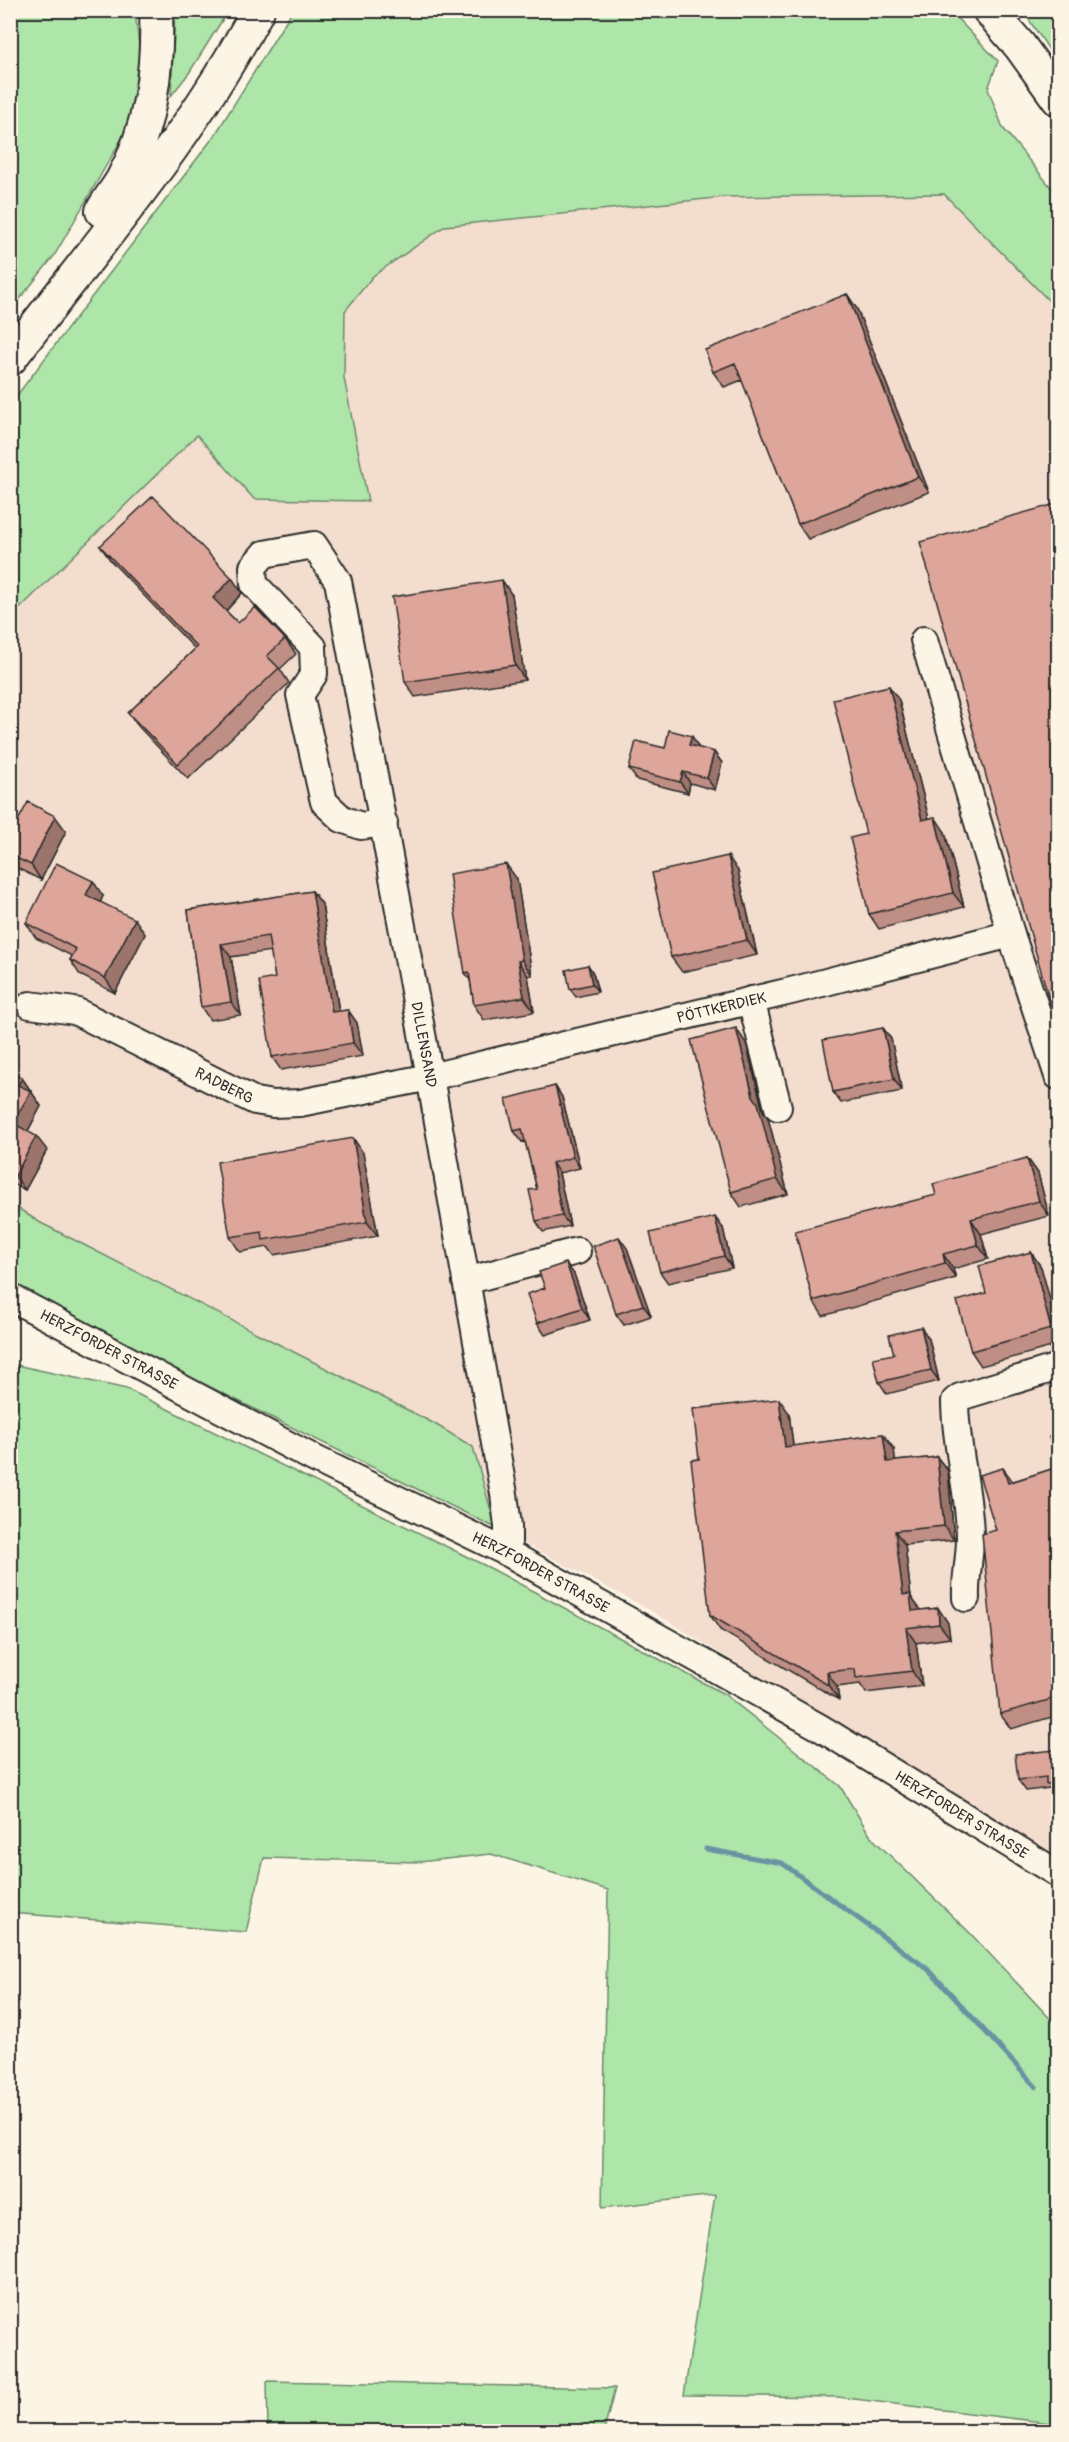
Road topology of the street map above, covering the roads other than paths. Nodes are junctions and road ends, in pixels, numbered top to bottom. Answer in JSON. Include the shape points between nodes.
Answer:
{"nodes":[{"id":1,"x":156,"y":10,"type":"edge"},
{"id":2,"x":989,"y":10,"type":"edge"},
{"id":3,"x":258,"y":12,"type":"edge"},
{"id":4,"x":1059,"y":99,"type":"edge"},
{"id":5,"x":45,"y":314,"type":"junction"},
{"id":6,"x":10,"y":359,"type":"edge"},
{"id":7,"x":924,"y":640,"type":"dead end"},
{"id":8,"x":384,"y":823,"type":"junction"},
{"id":9,"x":1011,"y":934,"type":"junction"},
{"id":10,"x":751,"y":1000,"type":"junction"},
{"id":11,"x":30,"y":1005,"type":"dead end"},
{"id":12,"x":1059,"y":1076,"type":"edge"},
{"id":13,"x":430,"y":1077,"type":"junction"},
{"id":14,"x":778,"y":1107,"type":"dead end"},
{"id":15,"x":577,"y":1251,"type":"dead end"},
{"id":16,"x":466,"y":1281,"type":"junction"},
{"id":17,"x":10,"y":1297,"type":"edge"},
{"id":18,"x":1059,"y":1367,"type":"edge"},
{"id":19,"x":508,"y":1553,"type":"junction"},
{"id":20,"x":966,"y":1598,"type":"dead end"},
{"id":21,"x":1059,"y":1874,"type":"edge"}],
"edges":[{"from":1,"to":5,"type":"main road","via":[[157,49],[151,101],[139,142]]},
{"from":2,"to":4,"type":"main road"},
{"from":3,"to":5,"type":"main road","via":[[206,97],[154,171]]},
{"from":5,"to":6,"type":"main road"},
{"from":7,"to":9,"type":"street"},
{"from":8,"to":8,"type":"street","name":"DILLENSAND","via":[[338,581],[315,545],[264,554],[253,567],[254,584],[313,647],[314,674],[300,695],[324,802],[342,819],[361,826]]},
{"from":8,"to":13,"type":"street","name":"DILLENSAND"},
{"from":9,"to":10,"type":"street","name":"PÖTTKERDIEK"},
{"from":9,"to":12,"type":"street"},
{"from":10,"to":13,"type":"street","name":"PÖTTKERDIEK"},
{"from":10,"to":14,"type":"street"},
{"from":11,"to":13,"type":"street","name":"RADBERG","via":[[75,1011],[255,1101],[300,1103]]},
{"from":13,"to":16,"type":"street","name":"DILLENSAND"},
{"from":15,"to":16,"type":"street"},
{"from":16,"to":19,"type":"street","name":"DILLENSAND","via":[[504,1494]]},
{"from":17,"to":19,"type":"street","name":"HERZFORDER STRASSE","via":[[313,1458]]},
{"from":18,"to":20,"type":"street","via":[[960,1396],[955,1401],[970,1540]]},
{"from":19,"to":21,"type":"street","name":"HERZFORDER STRASSE","via":[[819,1727]]}]}
